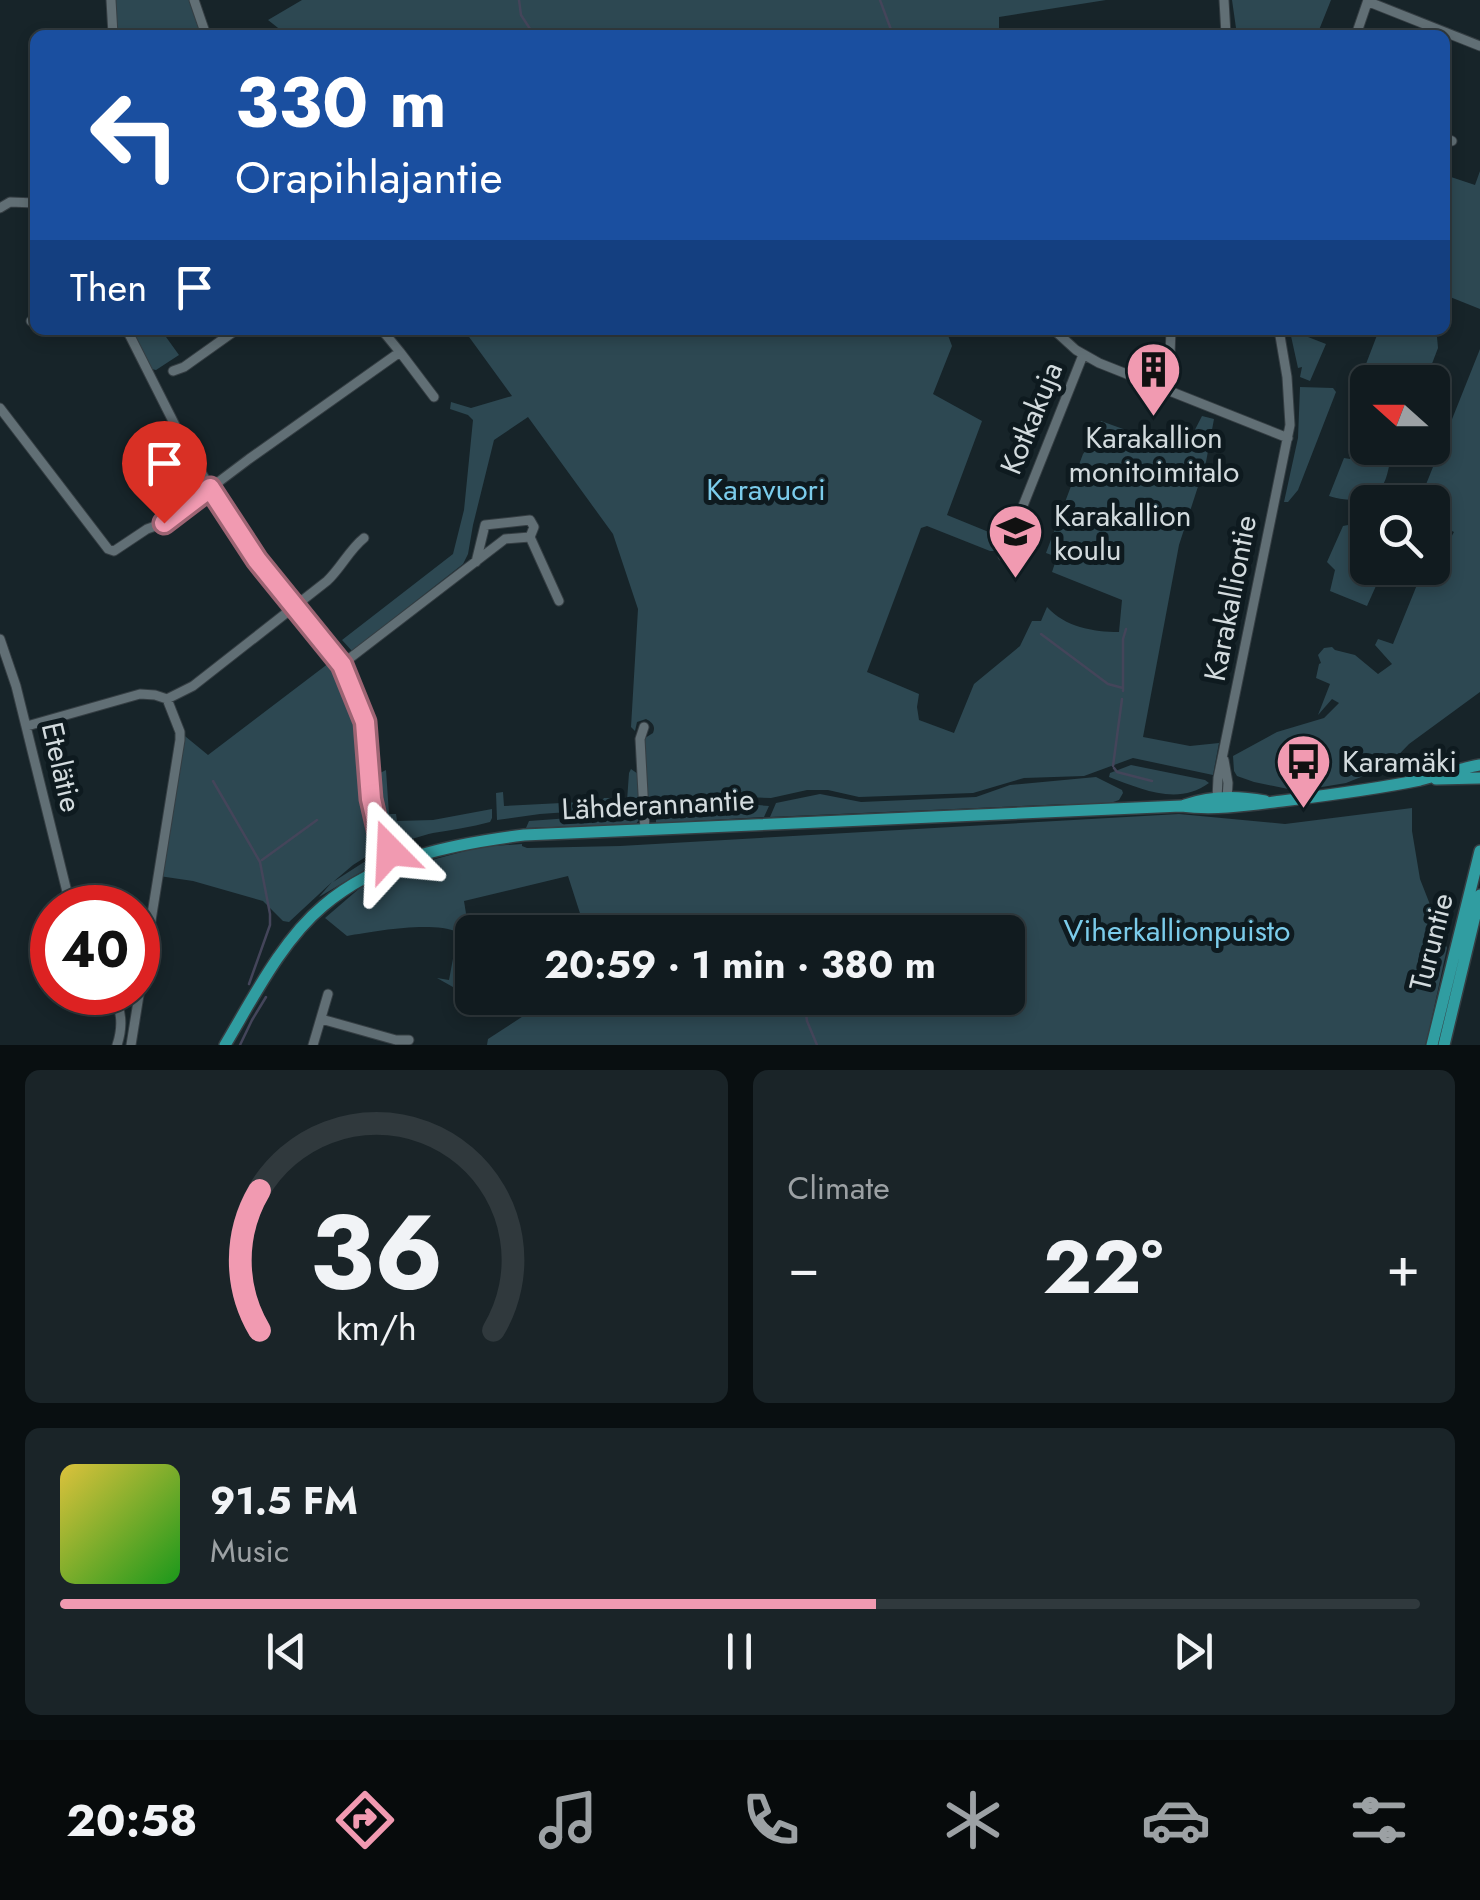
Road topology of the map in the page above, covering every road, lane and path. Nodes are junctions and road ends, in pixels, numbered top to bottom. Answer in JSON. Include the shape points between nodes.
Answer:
{"nodes":[{"id":1,"x":111,"y":0,"type":"edge"},
{"id":2,"x":194,"y":0,"type":"edge"},
{"id":3,"x":1224,"y":0,"type":"edge"},
{"id":4,"x":1369,"y":1,"type":"edge"},
{"id":5,"x":114,"y":30,"type":"edge"},
{"id":6,"x":204,"y":30,"type":"edge"},
{"id":7,"x":1226,"y":30,"type":"edge"},
{"id":8,"x":1358,"y":30,"type":"edge"},
{"id":9,"x":1441,"y":30,"type":"edge"},
{"id":10,"x":1450,"y":34,"type":"edge"},
{"id":11,"x":1480,"y":46,"type":"edge"},
{"id":12,"x":30,"y":203,"type":"edge"},
{"id":13,"x":0,"y":208,"type":"edge"},
{"id":14,"x":130,"y":335,"type":"edge"},
{"id":15,"x":229,"y":335,"type":"edge"},
{"id":16,"x":386,"y":335,"type":"edge"},
{"id":17,"x":1060,"y":335,"type":"edge"},
{"id":18,"x":1171,"y":335,"type":"edge"},
{"id":19,"x":1280,"y":335,"type":"edge"},
{"id":20,"x":400,"y":352,"type":"junction"},
{"id":21,"x":1083,"y":355,"type":"junction"},
{"id":22,"x":173,"y":371,"type":"dead end"},
{"id":23,"x":1158,"y":387,"type":"junction"},
{"id":24,"x":434,"y":397,"type":"dead end"},
{"id":25,"x":0,"y":408,"type":"edge"},
{"id":26,"x":1288,"y":438,"type":"junction"},
{"id":27,"x":210,"y":488,"type":"junction"},
{"id":28,"x":530,"y":537,"type":"junction"},
{"id":29,"x":364,"y":538,"type":"dead end"},
{"id":30,"x":1003,"y":556,"type":"dead end"},
{"id":31,"x":476,"y":562,"type":"junction"},
{"id":32,"x":559,"y":601,"type":"dead end"},
{"id":33,"x":294,"y":607,"type":"junction"},
{"id":34,"x":0,"y":639,"type":"edge"},
{"id":35,"x":342,"y":665,"type":"junction"},
{"id":36,"x":167,"y":700,"type":"junction"},
{"id":37,"x":27,"y":726,"type":"junction"},
{"id":38,"x":644,"y":728,"type":"dead end"},
{"id":39,"x":1480,"y":765,"type":"edge"},
{"id":40,"x":1480,"y":778,"type":"edge"},
{"id":41,"x":1422,"y":780,"type":"junction"},
{"id":42,"x":1223,"y":801,"type":"junction"},
{"id":43,"x":645,"y":830,"type":"junction"},
{"id":44,"x":1480,"y":851,"type":"edge"},
{"id":45,"x":388,"y":865,"type":"junction"},
{"id":46,"x":65,"y":885,"type":"edge"},
{"id":47,"x":1480,"y":894,"type":"edge"},
{"id":48,"x":328,"y":994,"type":"dead end"},
{"id":49,"x":120,"y":1015,"type":"edge"},
{"id":50,"x":321,"y":1019,"type":"junction"},
{"id":51,"x":409,"y":1040,"type":"dead end"},
{"id":52,"x":117,"y":1045,"type":"edge"},
{"id":53,"x":132,"y":1045,"type":"edge"},
{"id":54,"x":225,"y":1045,"type":"edge"},
{"id":55,"x":313,"y":1045,"type":"edge"},
{"id":56,"x":1432,"y":1045,"type":"edge"},
{"id":57,"x":1444,"y":1045,"type":"edge"}],
"edges":[{"from":1,"to":5,"type":"street"},
{"from":2,"to":6,"type":"street"},
{"from":3,"to":7,"type":"street"},
{"from":4,"to":8,"type":"street"},
{"from":4,"to":9,"type":"street"},
{"from":10,"to":11,"type":"street"},
{"from":12,"to":13,"type":"street"},
{"from":14,"to":27,"type":"street"},
{"from":15,"to":22,"type":"street"},
{"from":16,"to":20,"type":"street"},
{"from":17,"to":21,"type":"street"},
{"from":18,"to":23,"type":"street"},
{"from":19,"to":26,"type":"street","name":"Karakalliontie"},
{"from":20,"to":24,"type":"street"},
{"from":20,"to":27,"type":"street"},
{"from":21,"to":23,"type":"street"},
{"from":21,"to":30,"type":"street","name":"Kotkakuja"},
{"from":23,"to":26,"type":"street"},
{"from":25,"to":27,"type":"street","via":[[108,549],[118,550],[164,523]]},
{"from":26,"to":42,"type":"street","name":"Karakalliontie","via":[[1218,778]]},
{"from":27,"to":33,"type":"street"},
{"from":28,"to":31,"type":"street","via":[[505,539]]},
{"from":28,"to":31,"type":"street","via":[[530,520],[485,525]]},
{"from":28,"to":32,"type":"street"},
{"from":29,"to":33,"type":"street"},
{"from":31,"to":35,"type":"street"},
{"from":33,"to":35,"type":"street"},
{"from":33,"to":36,"type":"street"},
{"from":34,"to":37,"type":"street","name":"Etelätie"},
{"from":35,"to":45,"type":"street","via":[[365,722],[371,799],[389,848]]},
{"from":36,"to":37,"type":"street","via":[[140,694]]},
{"from":36,"to":53,"type":"street","via":[[180,740]]},
{"from":37,"to":46,"type":"street","name":"Etelätie"},
{"from":38,"to":43,"type":"street"},
{"from":39,"to":41,"type":"main road","name":"Lähderannantie"},
{"from":40,"to":41,"type":"main road","name":"Lähderannantie"},
{"from":41,"to":42,"type":"main road","name":"Lähderannantie","via":[[1311,799]]},
{"from":42,"to":43,"type":"main road","name":"Lähderannantie"},
{"from":43,"to":45,"type":"main road","name":"Lähderannantie","via":[[493,839]]},
{"from":44,"to":56,"type":"main road","name":"Turuntie"},
{"from":45,"to":54,"type":"main road","name":"Lähderannantie","via":[[347,887],[308,920]]},
{"from":47,"to":57,"type":"main road","name":"Turuntie"},
{"from":48,"to":50,"type":"street"},
{"from":49,"to":52,"type":"street"},
{"from":50,"to":51,"type":"street"},
{"from":50,"to":55,"type":"street"}]}
